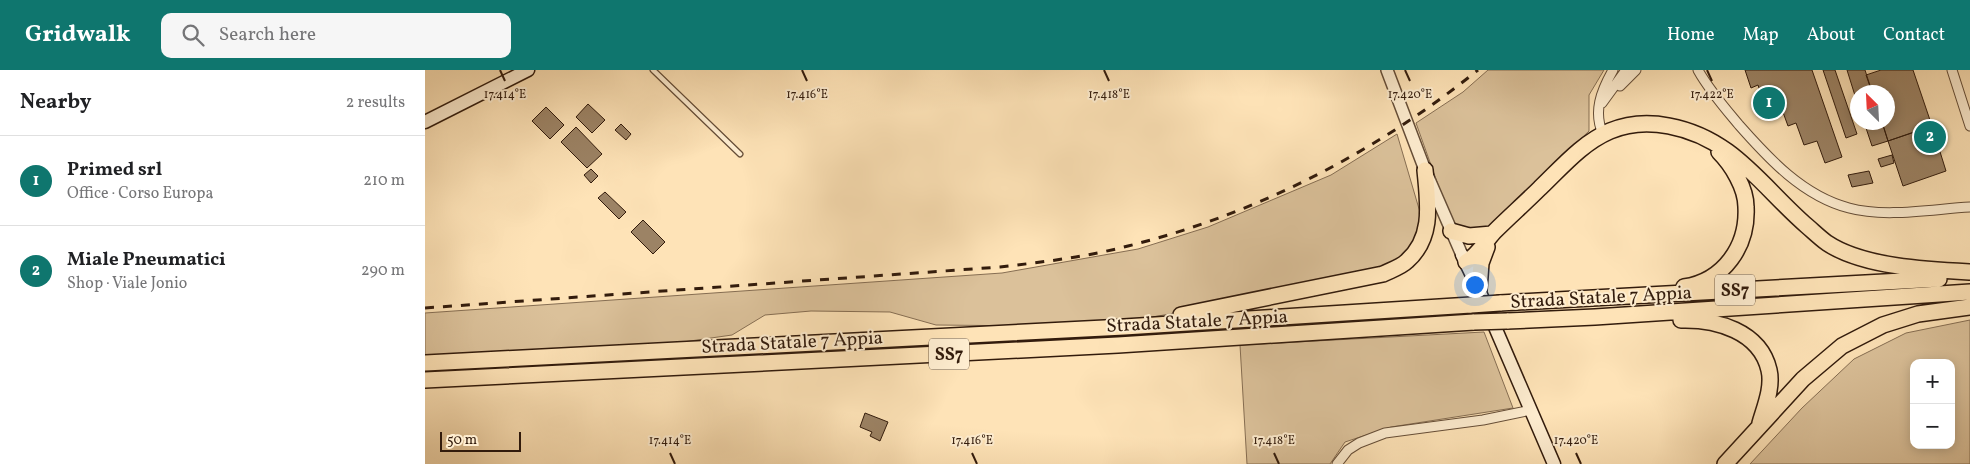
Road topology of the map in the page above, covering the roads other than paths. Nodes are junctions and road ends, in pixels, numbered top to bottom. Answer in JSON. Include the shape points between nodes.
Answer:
{"nodes":[{"id":1,"x":528,"y":70,"type":"edge"},
{"id":2,"x":653,"y":70,"type":"edge"},
{"id":3,"x":1387,"y":70,"type":"edge"},
{"id":4,"x":1613,"y":70,"type":"edge"},
{"id":5,"x":1626,"y":70,"type":"edge"},
{"id":6,"x":1636,"y":70,"type":"edge"},
{"id":7,"x":1952,"y":70,"type":"edge"},
{"id":8,"x":1698,"y":71,"type":"edge"},
{"id":9,"x":1601,"y":104,"type":"junction"},
{"id":10,"x":425,"y":122,"type":"edge"},
{"id":11,"x":1970,"y":126,"type":"edge"},
{"id":12,"x":1603,"y":134,"type":"junction"},
{"id":13,"x":1704,"y":137,"type":"junction"},
{"id":14,"x":740,"y":154,"type":"dead end"},
{"id":15,"x":1425,"y":170,"type":"junction"},
{"id":16,"x":1970,"y":207,"type":"edge"},
{"id":17,"x":1451,"y":231,"type":"junction"},
{"id":18,"x":1492,"y":234,"type":"junction"},
{"id":19,"x":1464,"y":258,"type":"junction"},
{"id":20,"x":1970,"y":272,"type":"edge"},
{"id":21,"x":1970,"y":277,"type":"edge"},
{"id":22,"x":1479,"y":290,"type":"junction"},
{"id":23,"x":1970,"y":292,"type":"edge"},
{"id":24,"x":1579,"y":298,"type":"junction"},
{"id":25,"x":1970,"y":307,"type":"edge"},
{"id":26,"x":1595,"y":317,"type":"junction"},
{"id":27,"x":1124,"y":327,"type":"junction"},
{"id":28,"x":425,"y":363,"type":"edge"},
{"id":29,"x":425,"y":380,"type":"edge"},
{"id":30,"x":1531,"y":410,"type":"junction"},
{"id":31,"x":1759,"y":426,"type":"junction"},
{"id":32,"x":1337,"y":464,"type":"edge"},
{"id":33,"x":1553,"y":464,"type":"edge"},
{"id":34,"x":1725,"y":464,"type":"edge"}],
"edges":[{"from":1,"to":10,"type":"main road"},
{"from":2,"to":14,"type":"lane"},
{"from":3,"to":15,"type":"street"},
{"from":4,"to":9,"type":"street"},
{"from":5,"to":9,"type":"street"},
{"from":6,"to":9,"type":"street"},
{"from":7,"to":11,"type":"street"},
{"from":8,"to":16,"type":"street","via":[[1719,102],[1753,141],[1779,168],[1811,192],[1849,208],[1886,213]]},
{"from":9,"to":12,"type":"street","via":[[1598,122]]},
{"from":12,"to":13,"type":"highway","via":[[1630,125],[1652,123]]},
{"from":12,"to":18,"type":"highway","via":[[1566,162]]},
{"from":13,"to":20,"type":"highway","via":[[1721,145],[1828,244],[1864,259],[1926,270]]},
{"from":13,"to":24,"type":"highway","via":[[1730,165],[1747,205],[1745,226],[1730,264],[1695,286]]},
{"from":15,"to":17,"type":"street"},
{"from":15,"to":27,"type":"highway","via":[[1427,231],[1406,263],[1383,274]]},
{"from":17,"to":18,"type":"highway","via":[[1469,236]]},
{"from":17,"to":19,"type":"street"},
{"from":18,"to":19,"type":"highway","via":[[1479,253]]},
{"from":18,"to":22,"type":"highway","via":[[1481,263]]},
{"from":19,"to":22,"type":"main road"},
{"from":21,"to":24,"type":"highway","name":"Strada Statale 7 Appia","number":"SS7"},
{"from":22,"to":30,"type":"main road"},
{"from":23,"to":26,"type":"highway","name":"Strada Statale 7 Appia","number":"SS7"},
{"from":24,"to":27,"type":"highway","name":"Strada Statale 7 Appia","number":"SS7","bridge":true},
{"from":25,"to":31,"type":"highway","via":[[1918,314],[1883,325],[1842,346],[1803,379]]},
{"from":26,"to":29,"type":"highway","name":"Strada Statale 7 Appia","number":"SS7","bridge":true,"via":[[1127,345]]},
{"from":26,"to":31,"type":"highway","via":[[1616,322],[1714,322],[1748,337],[1764,356],[1769,371],[1769,395]]},
{"from":27,"to":28,"type":"highway","name":"Strada Statale 7 Appia","number":"SS7"},
{"from":30,"to":32,"type":"street","via":[[1385,433],[1348,450]]},
{"from":30,"to":33,"type":"main road"},
{"from":31,"to":34,"type":"highway"}]}
